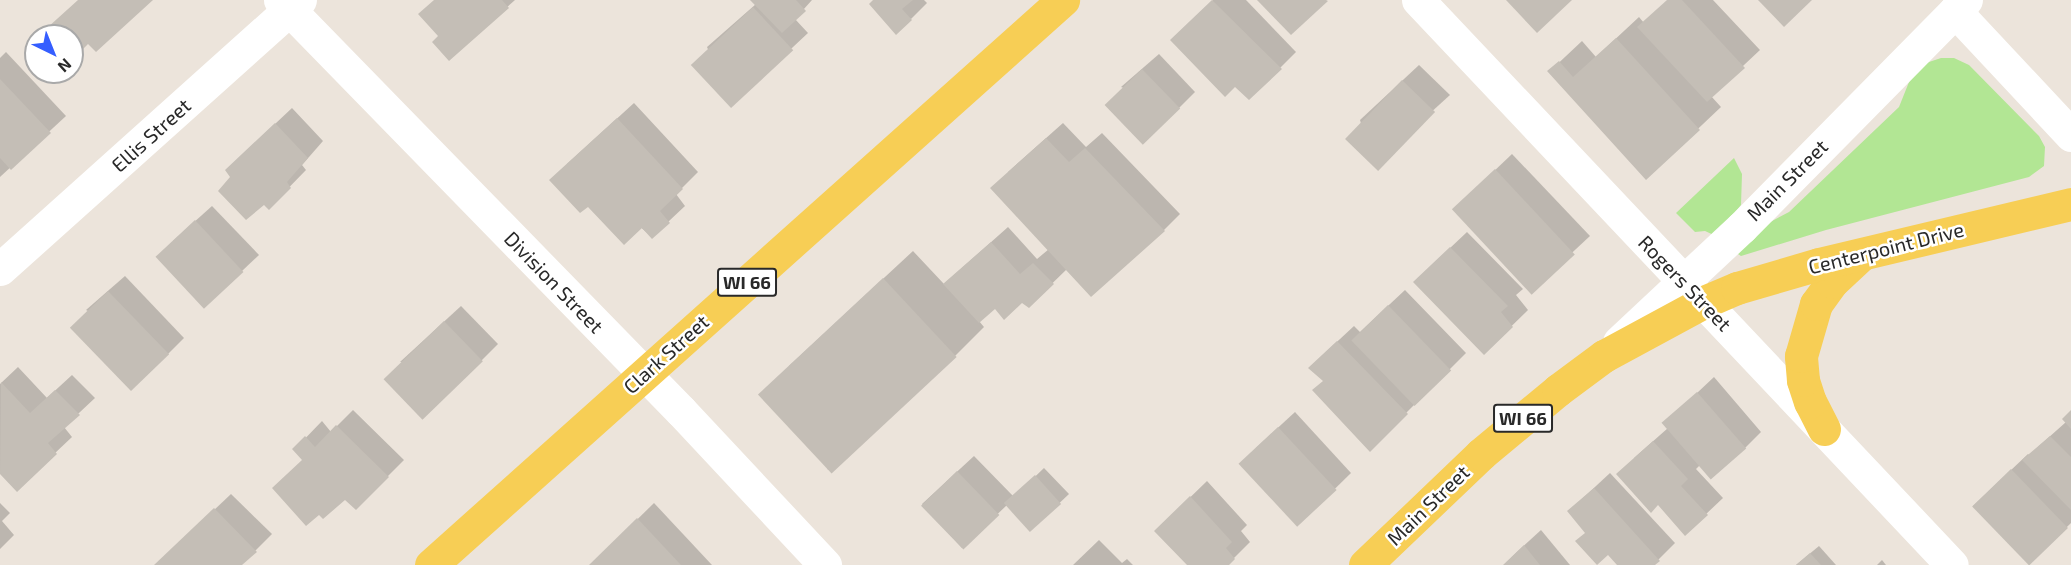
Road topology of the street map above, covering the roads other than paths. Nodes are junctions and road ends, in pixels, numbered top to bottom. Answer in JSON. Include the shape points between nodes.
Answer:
{"nodes":[{"id":1,"x":1064,"y":0,"type":"edge"},
{"id":2,"x":1418,"y":0,"type":"edge"},
{"id":3,"x":290,"y":4,"type":"edge"},
{"id":4,"x":1961,"y":6,"type":"edge"},
{"id":5,"x":2071,"y":135,"type":"edge"},
{"id":6,"x":2071,"y":204,"type":"edge"},
{"id":7,"x":1862,"y":254,"type":"junction"},
{"id":8,"x":0,"y":269,"type":"edge"},
{"id":9,"x":1694,"y":292,"type":"junction"},
{"id":10,"x":644,"y":374,"type":"junction"},
{"id":11,"x":1824,"y":429,"type":"junction"},
{"id":12,"x":431,"y":565,"type":"edge"},
{"id":13,"x":825,"y":565,"type":"edge"},
{"id":14,"x":1365,"y":565,"type":"edge"},
{"id":15,"x":1952,"y":565,"type":"edge"}],
"edges":[{"from":1,"to":10,"type":"main road","name":"Clark Street","number":"WI 66"},
{"from":2,"to":9,"type":"street","name":"Rogers Street"},
{"from":3,"to":8,"type":"street","name":"Ellis Street"},
{"from":3,"to":10,"type":"street","name":"Division Street"},
{"from":4,"to":5,"type":"street"},
{"from":4,"to":9,"type":"street","name":"Main Street"},
{"from":6,"to":7,"type":"main road","name":"Centerpoint Drive","number":"WI 66"},
{"from":7,"to":9,"type":"main road","name":"Centerpoint Drive","number":"WI 66","via":[[1757,282]]},
{"from":7,"to":11,"type":"main road","via":[[1832,282],[1816,304],[1801,356],[1803,380]]},
{"from":9,"to":11,"type":"street","name":"Rogers Street"},
{"from":9,"to":14,"type":"main road","name":"Main Street","number":"WI 66","via":[[1516,423]]},
{"from":10,"to":12,"type":"main road","name":"Clark Street","number":"WI 66"},
{"from":10,"to":13,"type":"street","name":"Division Street"},
{"from":11,"to":15,"type":"street","name":"Rogers Street"}]}
